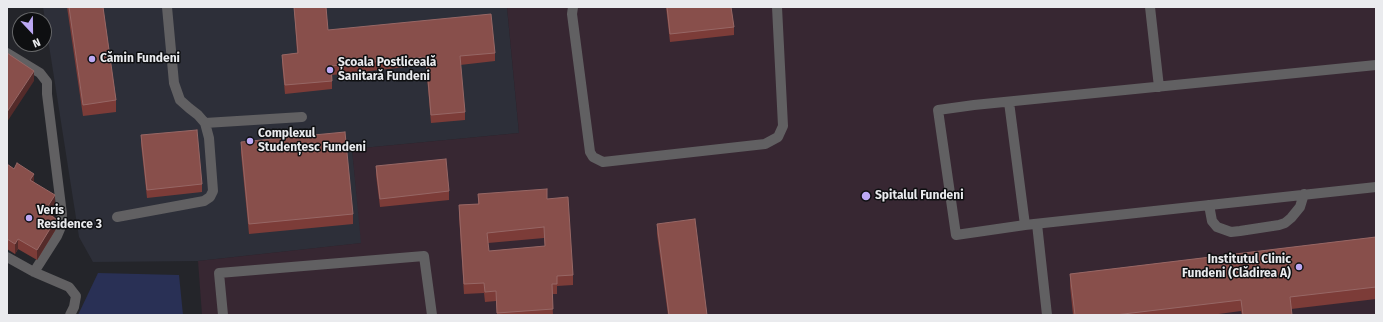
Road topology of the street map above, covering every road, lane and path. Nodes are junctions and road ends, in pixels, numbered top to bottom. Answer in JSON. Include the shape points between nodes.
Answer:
{"nodes":[{"id":1,"x":167,"y":7,"type":"edge"},
{"id":2,"x":574,"y":7,"type":"edge"},
{"id":3,"x":777,"y":7,"type":"edge"},
{"id":4,"x":1150,"y":7,"type":"edge"},
{"id":5,"x":7,"y":53,"type":"edge"},
{"id":6,"x":1376,"y":65,"type":"edge"},
{"id":7,"x":1159,"y":87,"type":"junction"},
{"id":8,"x":1009,"y":102,"type":"junction"},
{"id":9,"x":302,"y":118,"type":"dead end"},
{"id":10,"x":205,"y":123,"type":"junction"},
{"id":11,"x":1376,"y":187,"type":"edge"},
{"id":12,"x":1304,"y":194,"type":"junction"},
{"id":13,"x":1209,"y":205,"type":"junction"},
{"id":14,"x":117,"y":217,"type":"dead end"},
{"id":15,"x":1037,"y":224,"type":"junction"},
{"id":16,"x":1025,"y":225,"type":"junction"},
{"id":17,"x":7,"y":257,"type":"edge"},
{"id":18,"x":34,"y":272,"type":"junction"},
{"id":19,"x":70,"y":315,"type":"edge"},
{"id":20,"x":223,"y":315,"type":"edge"},
{"id":21,"x":432,"y":315,"type":"edge"},
{"id":22,"x":1047,"y":315,"type":"edge"}],
"edges":[{"from":1,"to":10,"type":"street","via":[[174,83],[180,100]]},
{"from":2,"to":3,"type":"street","via":[[572,14],[590,152],[593,158],[603,162],[765,144],[778,137],[783,126]]},
{"from":4,"to":7,"type":"street"},
{"from":5,"to":18,"type":"street","via":[[40,73],[47,82],[62,214],[57,236]]},
{"from":6,"to":7,"type":"street"},
{"from":7,"to":8,"type":"street"},
{"from":8,"to":16,"type":"street"},
{"from":8,"to":16,"type":"street","via":[[938,110],[956,235]]},
{"from":9,"to":10,"type":"street"},
{"from":10,"to":14,"type":"street","via":[[209,138],[213,191],[210,197],[204,201]]},
{"from":11,"to":12,"type":"street"},
{"from":12,"to":13,"type":"street"},
{"from":12,"to":13,"type":"street","via":[[1300,207],[1285,223],[1240,231],[1231,232],[1217,227],[1212,221]]},
{"from":13,"to":15,"type":"street"},
{"from":15,"to":16,"type":"street"},
{"from":15,"to":22,"type":"street"},
{"from":17,"to":18,"type":"street"},
{"from":18,"to":19,"type":"street","via":[[69,287],[76,296]]},
{"from":20,"to":21,"type":"street","via":[[219,273],[424,256]]}]}
